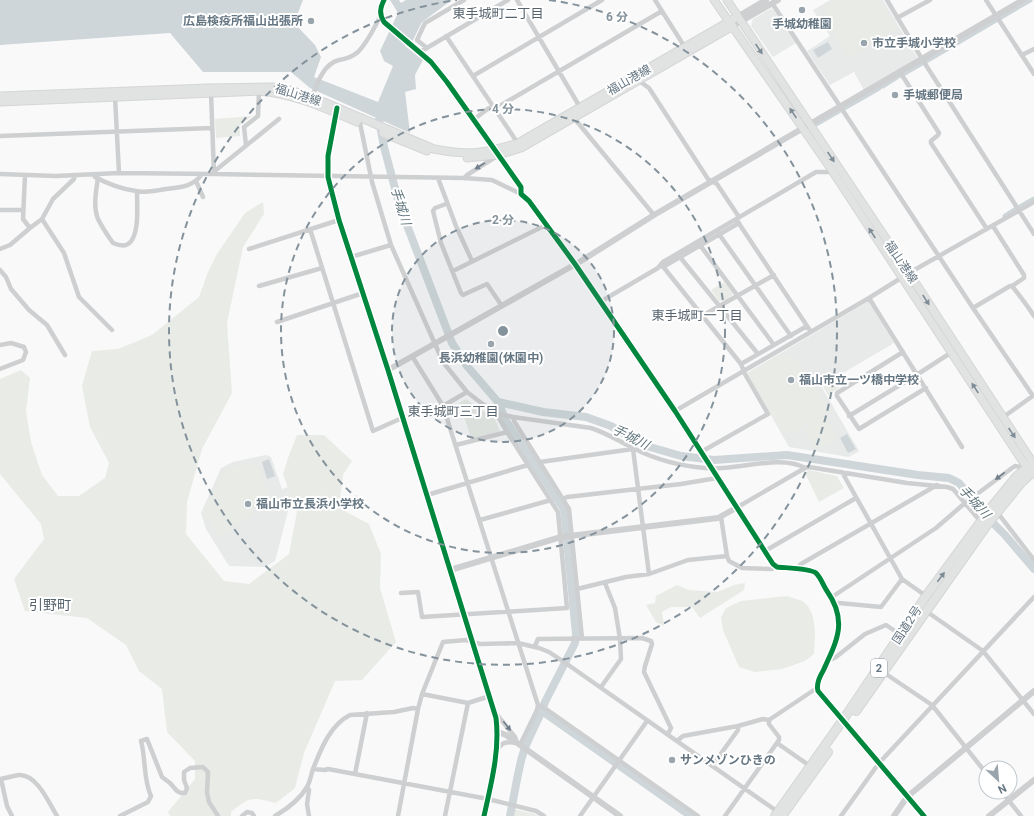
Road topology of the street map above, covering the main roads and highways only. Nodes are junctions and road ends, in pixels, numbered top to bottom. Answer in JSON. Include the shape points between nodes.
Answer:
{"nodes":[{"id":1,"x":714,"y":0,"type":"edge"},
{"id":2,"x":727,"y":0,"type":"edge"},
{"id":3,"x":739,"y":19,"type":"junction"},
{"id":4,"x":731,"y":24,"type":"junction"},
{"id":5,"x":687,"y":50,"type":"junction"},
{"id":6,"x":0,"y":96,"type":"edge"},
{"id":7,"x":0,"y":102,"type":"edge"},
{"id":8,"x":582,"y":110,"type":"junction"},
{"id":9,"x":337,"y":111,"type":"junction"},
{"id":10,"x":806,"y":126,"type":"junction"},
{"id":11,"x":520,"y":145,"type":"junction"},
{"id":12,"x":1032,"y":468,"type":"edge"},
{"id":13,"x":983,"y":523,"type":"junction"},
{"id":14,"x":845,"y":722,"type":"junction"},
{"id":15,"x":780,"y":815,"type":"edge"}],
"edges":[{"from":1,"to":4,"type":"main road"},
{"from":2,"to":3,"type":"main road"},
{"from":3,"to":4,"type":"main road","name":"福山港線"},
{"from":3,"to":10,"type":"main road","name":"福山港線","one_way":true},
{"from":4,"to":5,"type":"main road","name":"福山港線"},
{"from":10,"to":4,"type":"main road","name":"福山港線","one_way":true},
{"from":5,"to":8,"type":"main road","name":"福山港線"},
{"from":5,"to":8,"type":"main road","name":"福山港線"},
{"from":6,"to":9,"type":"main road","name":"福山港線","via":[[258,86],[313,95]]},
{"from":7,"to":9,"type":"main road","name":"福山港線","via":[[259,91],[299,98]]},
{"from":8,"to":11,"type":"main road","name":"福山港線"},
{"from":8,"to":11,"type":"main road","name":"福山港線","via":[[574,118]]},
{"from":9,"to":11,"type":"main road","name":"福山港線","via":[[434,153],[453,158],[475,158]]},
{"from":12,"to":10,"type":"main road","name":"福山港線","one_way":true,"via":[[901,277]]},
{"from":10,"to":12,"type":"main road","name":"福山港線","one_way":true,"via":[[909,273]]},
{"from":12,"to":13,"type":"highway","name":"国道2号","number":"2"},
{"from":13,"to":14,"type":"highway","name":"国道2号","number":"2","via":[[926,611]]},
{"from":14,"to":13,"type":"highway","name":"国道2号","number":"2","one_way":true,"via":[[926,596]]},
{"from":14,"to":15,"type":"highway","name":"国道2号","number":"2"},
{"from":14,"to":15,"type":"highway","name":"国道2号","number":"2","via":[[810,766]]}]}
